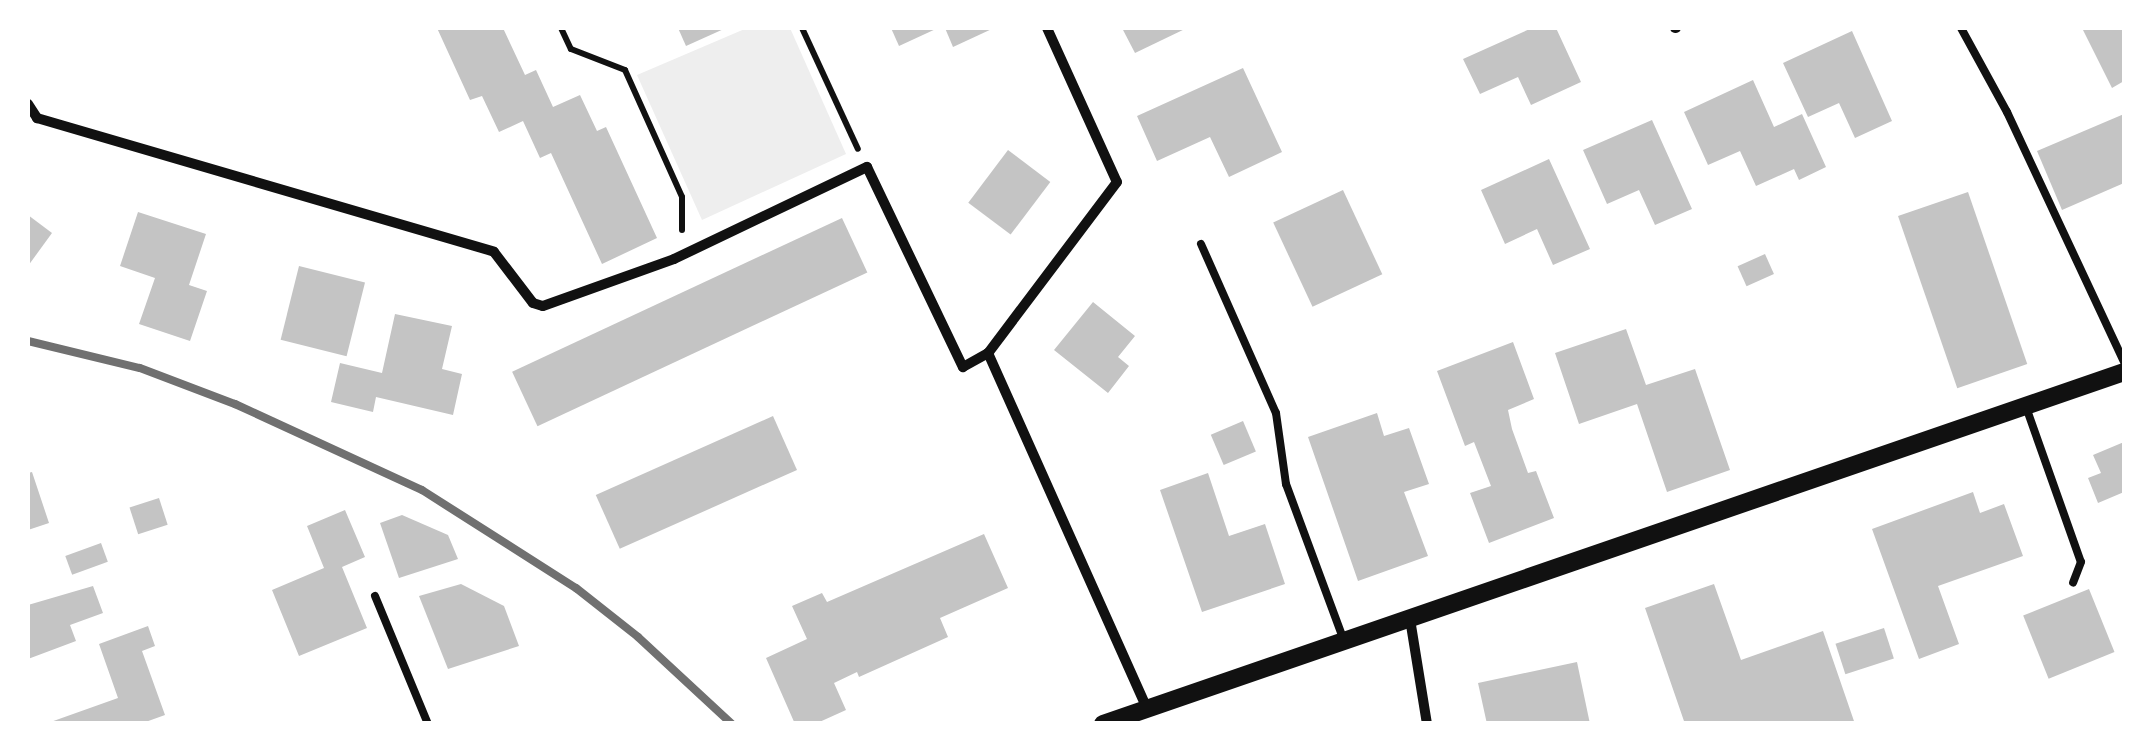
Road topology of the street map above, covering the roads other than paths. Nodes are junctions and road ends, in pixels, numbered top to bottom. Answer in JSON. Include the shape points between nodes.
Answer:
{"nodes":[{"id":1,"x":1047,"y":28,"type":"edge"},
{"id":2,"x":1961,"y":28,"type":"edge"},
{"id":3,"x":28,"y":104,"type":"edge"},
{"id":4,"x":1200,"y":244,"type":"dead end"},
{"id":5,"x":988,"y":353,"type":"junction"},
{"id":6,"x":2124,"y":362,"type":"edge"},
{"id":7,"x":2124,"y":372,"type":"edge"},
{"id":8,"x":2026,"y":407,"type":"junction"},
{"id":9,"x":2073,"y":584,"type":"dead end"},
{"id":10,"x":375,"y":596,"type":"dead end"},
{"id":11,"x":1410,"y":619,"type":"junction"},
{"id":12,"x":1344,"y":641,"type":"junction"},
{"id":13,"x":1148,"y":708,"type":"junction"},
{"id":14,"x":428,"y":724,"type":"edge"},
{"id":15,"x":1103,"y":724,"type":"edge"},
{"id":16,"x":1427,"y":724,"type":"edge"}],
"edges":[{"from":1,"to":5,"type":"street","via":[[1117,182]]},
{"from":2,"to":6,"type":"lane"},
{"from":3,"to":5,"type":"street","via":[[37,118],[494,252],[533,303],[543,306],[674,259],[867,167],[963,366]]},
{"from":4,"to":12,"type":"lane","via":[[1276,413],[1286,484]]},
{"from":5,"to":13,"type":"street"},
{"from":7,"to":8,"type":"street"},
{"from":8,"to":9,"type":"lane","via":[[2082,562]]},
{"from":8,"to":11,"type":"street"},
{"from":10,"to":14,"type":"lane"},
{"from":11,"to":12,"type":"street"},
{"from":11,"to":16,"type":"street"},
{"from":12,"to":13,"type":"street"},
{"from":13,"to":15,"type":"street"}]}
